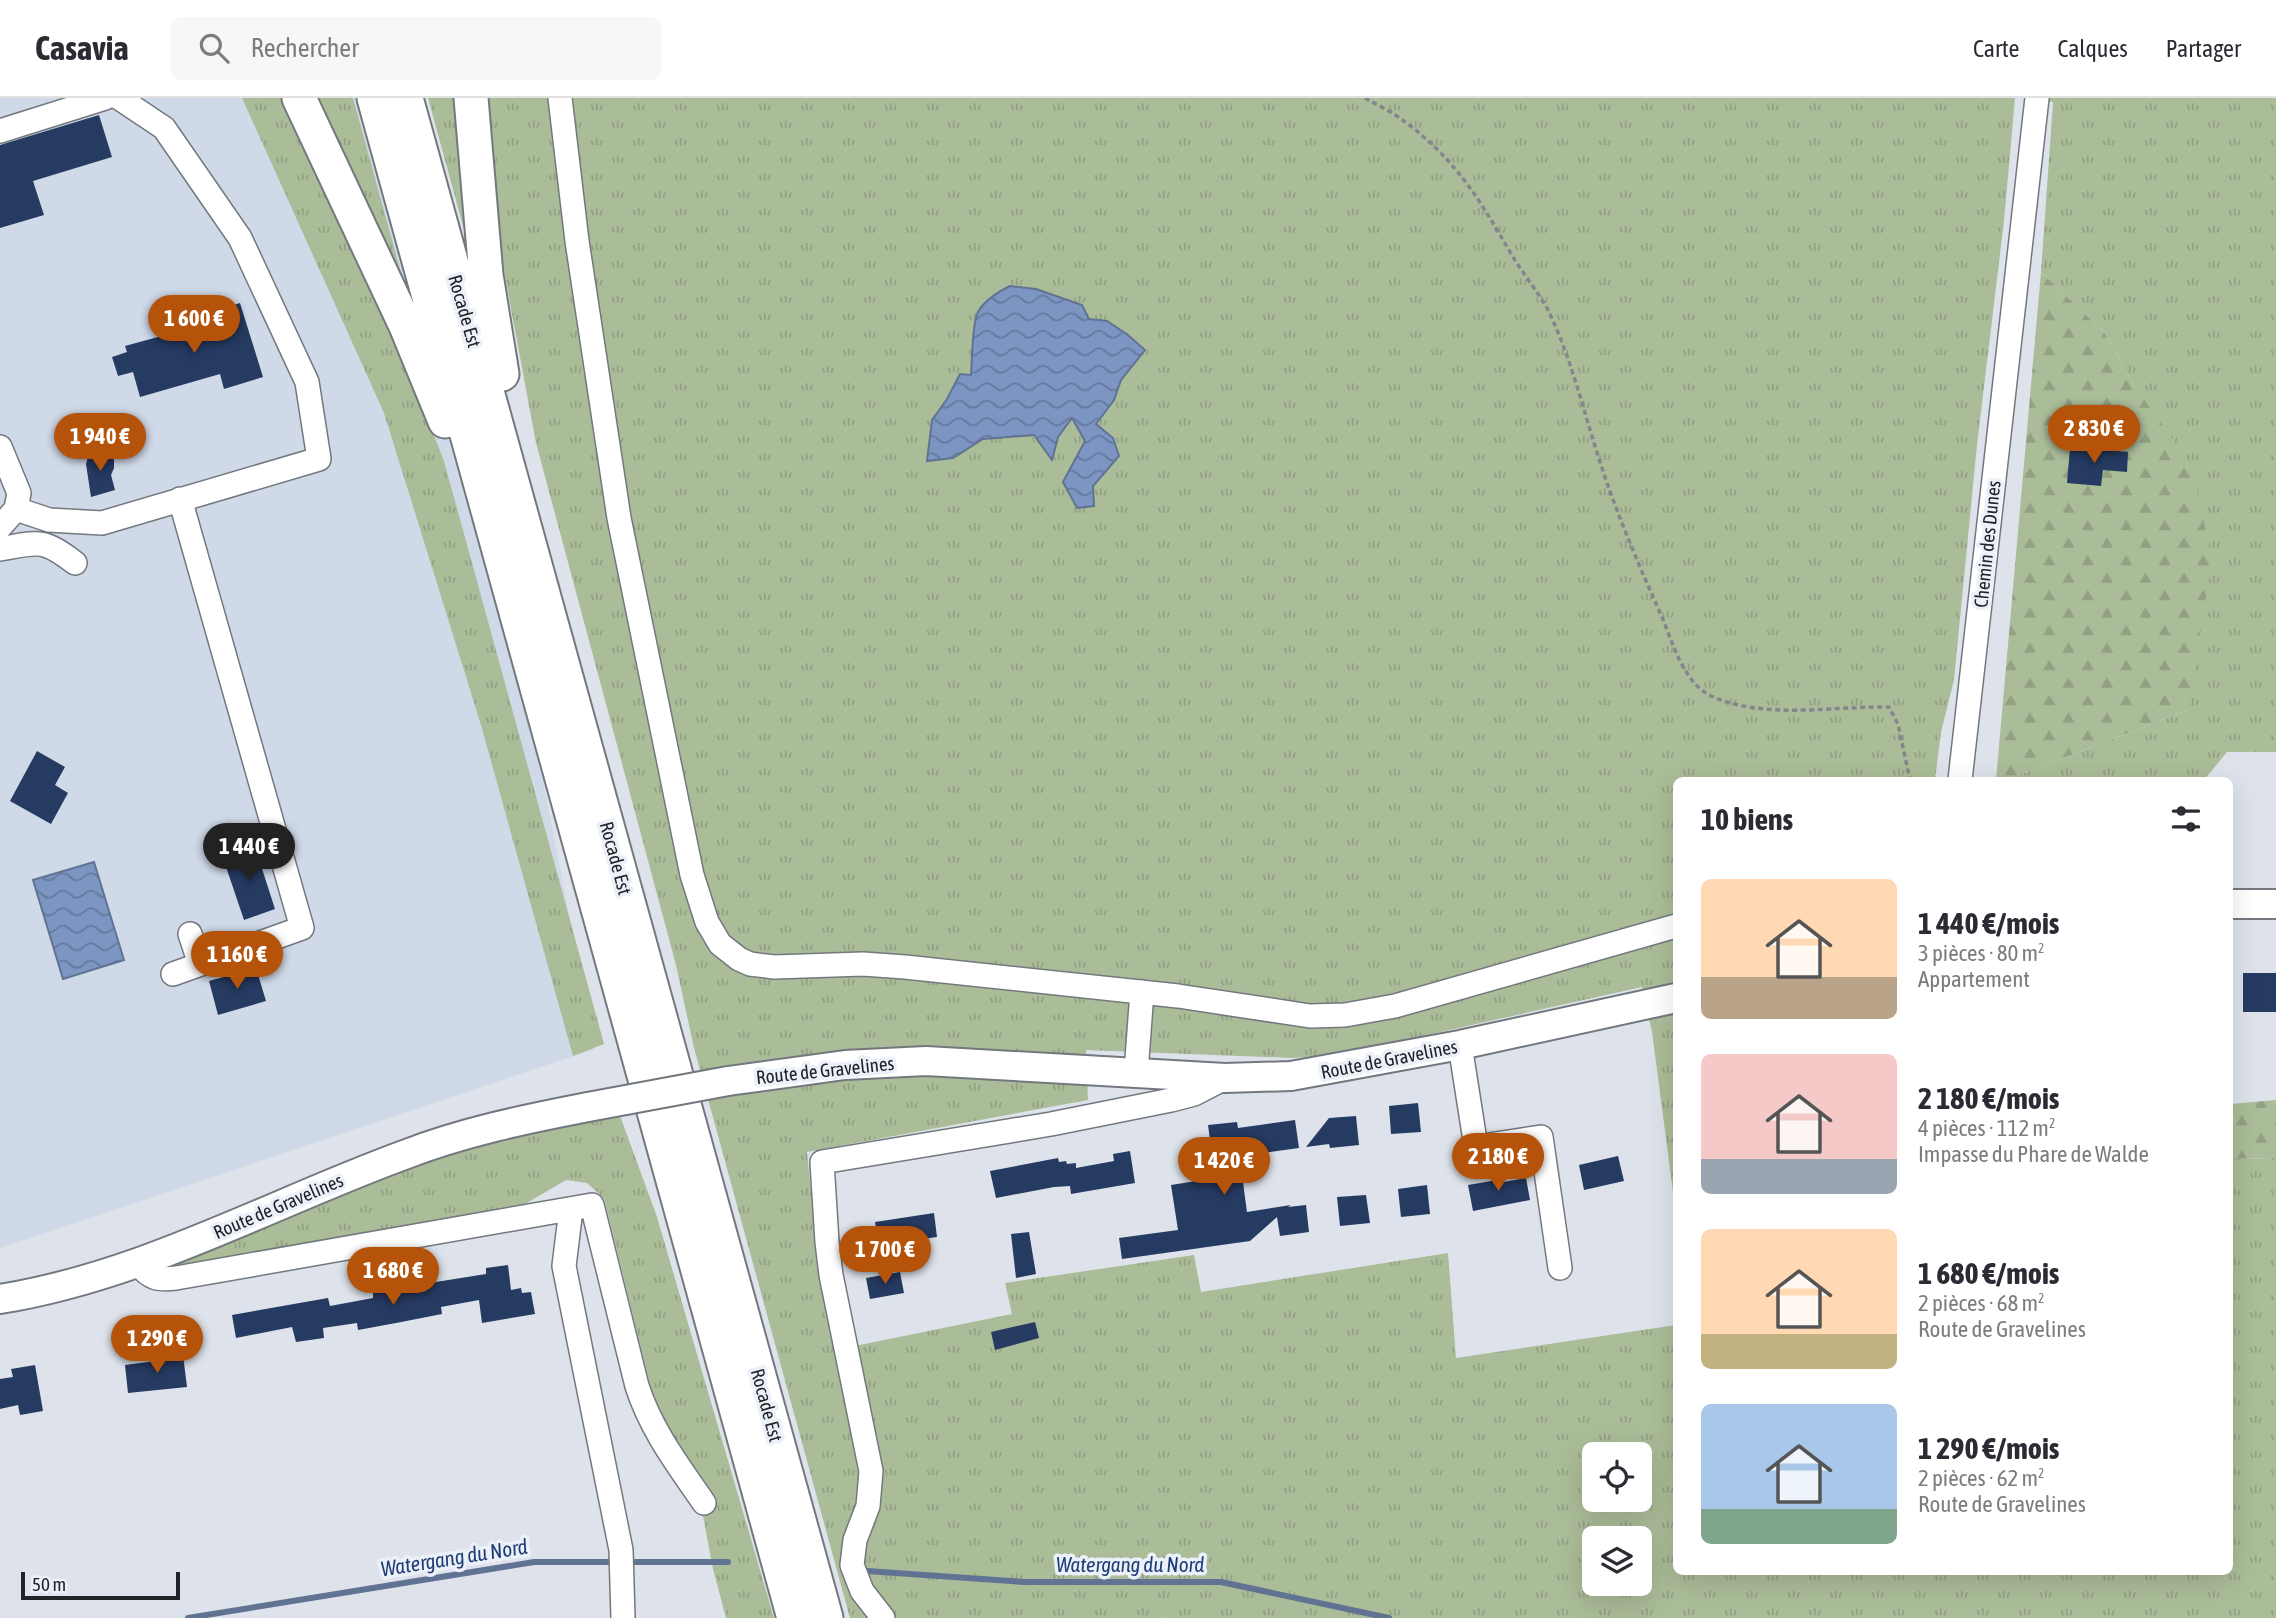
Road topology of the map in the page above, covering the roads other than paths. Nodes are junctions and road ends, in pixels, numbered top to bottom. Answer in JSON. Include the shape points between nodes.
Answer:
{"nodes":[{"id":1,"x":105,"y":98,"type":"edge"},
{"id":2,"x":119,"y":98,"type":"edge"},
{"id":3,"x":299,"y":98,"type":"edge"},
{"id":4,"x":374,"y":98,"type":"edge"},
{"id":5,"x":406,"y":98,"type":"edge"},
{"id":6,"x":471,"y":98,"type":"edge"},
{"id":7,"x":560,"y":98,"type":"edge"},
{"id":8,"x":2037,"y":98,"type":"edge"},
{"id":9,"x":0,"y":131,"type":"edge"},
{"id":10,"x":503,"y":442,"type":"junction"},
{"id":11,"x":0,"y":447,"type":"edge"},
{"id":12,"x":180,"y":499,"type":"junction"},
{"id":13,"x":16,"y":509,"type":"junction"},
{"id":14,"x":0,"y":527,"type":"edge"},
{"id":15,"x":0,"y":549,"type":"edge"},
{"id":16,"x":75,"y":563,"type":"dead end"},
{"id":17,"x":517,"y":614,"type":"junction"},
{"id":18,"x":1960,"y":777,"type":"edge"},
{"id":19,"x":2233,"y":904,"type":"edge"},
{"id":20,"x":2276,"y":904,"type":"edge"},
{"id":21,"x":1673,"y":927,"type":"edge"},
{"id":22,"x":190,"y":934,"type":"dead end"},
{"id":23,"x":200,"y":964,"type":"junction"},
{"id":24,"x":173,"y":974,"type":"dead end"},
{"id":25,"x":1142,"y":992,"type":"junction"},
{"id":26,"x":1673,"y":999,"type":"edge"},
{"id":27,"x":1460,"y":1045,"type":"junction"},
{"id":28,"x":1136,"y":1072,"type":"junction"},
{"id":29,"x":1225,"y":1077,"type":"junction"},
{"id":30,"x":571,"y":1209,"type":"junction"},
{"id":31,"x":138,"y":1263,"type":"junction"},
{"id":32,"x":1560,"y":1268,"type":"dead end"},
{"id":33,"x":0,"y":1299,"type":"edge"},
{"id":34,"x":704,"y":1503,"type":"dead end"},
{"id":35,"x":623,"y":1618,"type":"edge"},
{"id":36,"x":794,"y":1618,"type":"edge"},
{"id":37,"x":826,"y":1618,"type":"edge"},
{"id":38,"x":883,"y":1618,"type":"edge"}],
"edges":[{"from":1,"to":9,"type":"street"},
{"from":2,"to":12,"type":"street","via":[[164,128],[240,238],[307,382],[320,460]]},
{"from":3,"to":17,"type":"highway","via":[[425,372]]},
{"from":4,"to":17,"type":"highway","name":"Rocade Est"},
{"from":5,"to":10,"type":"highway","name":"Rocade Est"},
{"from":6,"to":10,"type":"highway","via":[[486,275],[504,386]]},
{"from":7,"to":25,"type":"street","via":[[621,529],[692,875],[707,922],[720,944],[739,959],[760,966],[863,964]]},
{"from":8,"to":18,"type":"street","name":"Chemin des Dunes"},
{"from":10,"to":37,"type":"highway","name":"Rocade Est"},
{"from":11,"to":13,"type":"street","via":[[19,493]]},
{"from":12,"to":13,"type":"street","via":[[102,523],[49,520]]},
{"from":12,"to":23,"type":"street","via":[[302,928]]},
{"from":13,"to":14,"type":"street"},
{"from":15,"to":16,"type":"street","via":[[38,542],[56,548]]},
{"from":17,"to":36,"type":"highway","name":"Rocade Est"},
{"from":19,"to":20,"type":"main road"},
{"from":21,"to":25,"type":"street","via":[[1395,1006],[1345,1014],[1294,1014]]},
{"from":22,"to":23,"type":"street"},
{"from":23,"to":24,"type":"street"},
{"from":25,"to":28,"type":"street"},
{"from":26,"to":27,"type":"main road","name":"Route de Gravelines"},
{"from":27,"to":29,"type":"main road","name":"Route de Gravelines","via":[[1306,1074]]},
{"from":27,"to":32,"type":"street","via":[[1476,1147],[1541,1137]]},
{"from":28,"to":29,"type":"main road","name":"Route de Gravelines"},
{"from":28,"to":31,"type":"main road","name":"Route de Gravelines","bridge":true,"via":[[906,1062],[816,1068],[588,1107],[472,1133],[406,1154]]},
{"from":29,"to":38,"type":"street","via":[[1194,1094],[1134,1107],[822,1162],[830,1268],[871,1471],[868,1506],[855,1540],[852,1565],[862,1591]]},
{"from":30,"to":31,"type":"street","via":[[176,1278],[148,1276]]},
{"from":30,"to":34,"type":"street","via":[[592,1205],[645,1410]]},
{"from":30,"to":35,"type":"street","via":[[564,1266],[621,1550]]},
{"from":31,"to":33,"type":"main road","name":"Route de Gravelines","via":[[77,1283]]}]}
